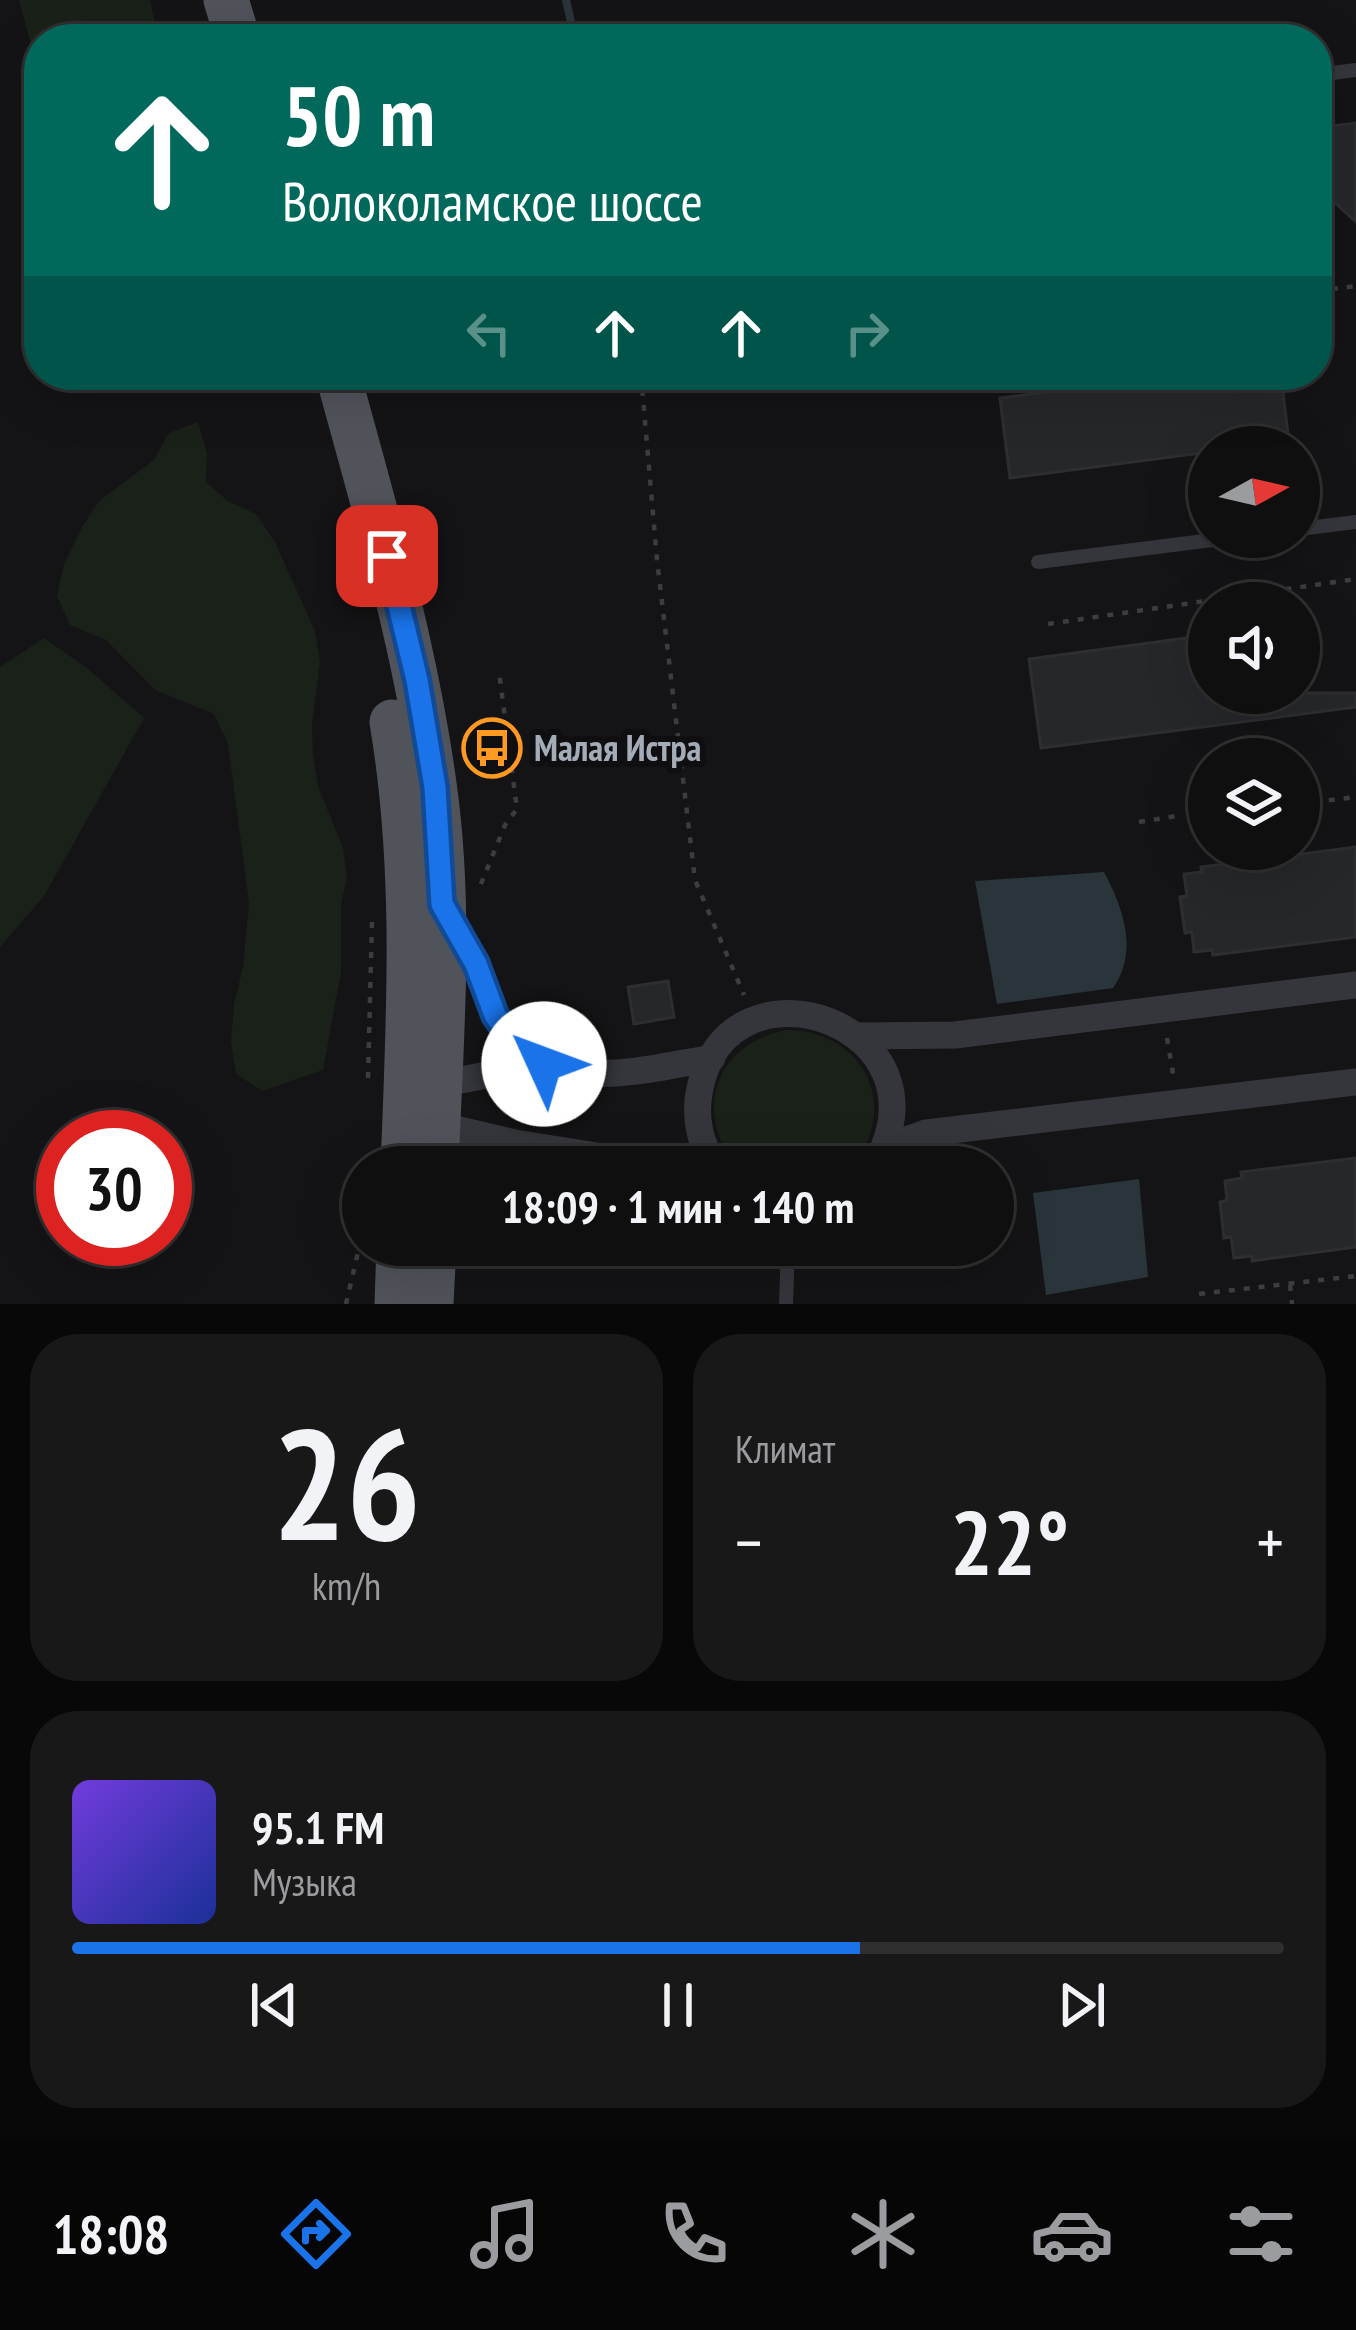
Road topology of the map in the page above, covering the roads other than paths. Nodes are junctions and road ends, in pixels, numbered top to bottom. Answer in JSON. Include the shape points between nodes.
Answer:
{"nodes":[{"id":1,"x":312,"y":390,"type":"edge"},
{"id":2,"x":342,"y":390,"type":"edge"},
{"id":3,"x":1356,"y":522,"type":"edge"},
{"id":4,"x":1320,"y":526,"type":"edge"},
{"id":5,"x":1188,"y":543,"type":"edge"},
{"id":6,"x":1038,"y":562,"type":"dead end"},
{"id":7,"x":461,"y":894,"type":"junction"},
{"id":8,"x":1356,"y":986,"type":"edge"},
{"id":9,"x":860,"y":1036,"type":"junction"},
{"id":10,"x":712,"y":1058,"type":"junction"},
{"id":11,"x":544,"y":1064,"type":"junction"},
{"id":12,"x":1356,"y":1082,"type":"edge"},
{"id":13,"x":415,"y":1112,"type":"edge"},
{"id":14,"x":527,"y":1136,"type":"junction"},
{"id":15,"x":408,"y":1146,"type":"edge"},
{"id":16,"x":514,"y":1146,"type":"edge"},
{"id":17,"x":568,"y":1146,"type":"edge"},
{"id":18,"x":705,"y":1146,"type":"edge"},
{"id":19,"x":884,"y":1146,"type":"edge"},
{"id":20,"x":902,"y":1146,"type":"edge"},
{"id":21,"x":407,"y":1266,"type":"edge"},
{"id":22,"x":429,"y":1266,"type":"edge"},
{"id":23,"x":439,"y":1266,"type":"edge"},
{"id":24,"x":787,"y":1266,"type":"edge"},
{"id":25,"x":420,"y":1300,"type":"edge"},
{"id":26,"x":786,"y":1304,"type":"edge"}],
"edges":[{"from":1,"to":13,"type":"main road","via":[[387,687],[401,776]]},
{"from":2,"to":7,"type":"main road","via":[[417,680]]},
{"from":3,"to":4,"type":"lane"},
{"from":5,"to":6,"type":"lane"},
{"from":7,"to":11,"type":"street","via":[[495,1015],[514,1043]]},
{"from":7,"to":13,"type":"main road"},
{"from":8,"to":9,"type":"street","via":[[955,1035]]},
{"from":9,"to":10,"type":"street","via":[[805,1012],[765,1016]]},
{"from":9,"to":19,"type":"street","via":[[890,1088]]},
{"from":10,"to":11,"type":"street","via":[[607,1076]]},
{"from":10,"to":18,"type":"street","via":[[697,1109]]},
{"from":11,"to":13,"type":"street"},
{"from":12,"to":20,"type":"street","via":[[926,1133]]},
{"from":13,"to":14,"type":"street"},
{"from":13,"to":15,"type":"main road"},
{"from":14,"to":16,"type":"street"},
{"from":14,"to":17,"type":"street"},
{"from":21,"to":25,"type":"main road"},
{"from":22,"to":25,"type":"main road"},
{"from":23,"to":25,"type":"street"},
{"from":24,"to":26,"type":"lane"}]}
